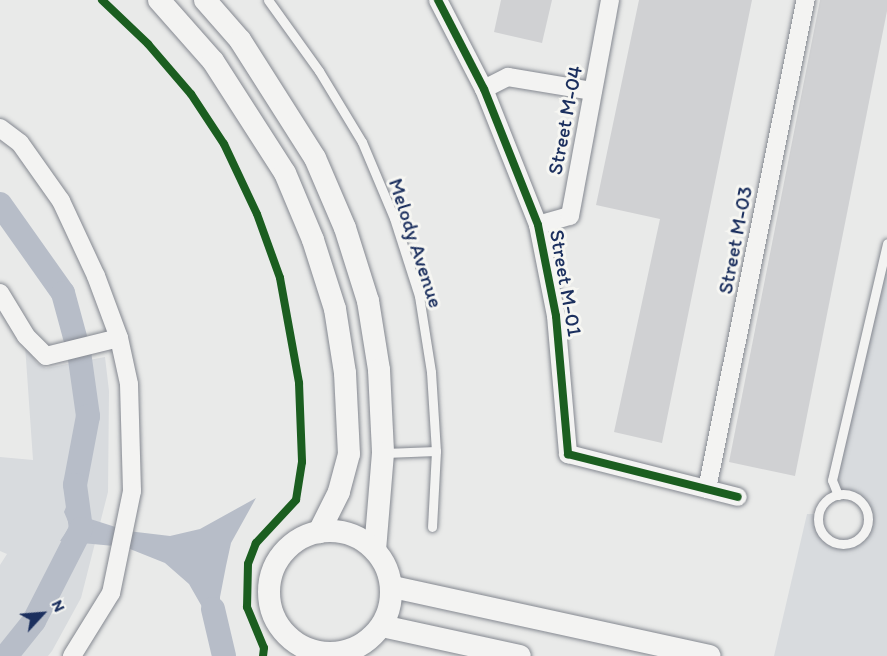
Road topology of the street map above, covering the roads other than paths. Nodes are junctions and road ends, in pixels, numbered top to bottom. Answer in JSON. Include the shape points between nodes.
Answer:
{"nodes":[{"id":1,"x":159,"y":0,"type":"edge"},
{"id":2,"x":205,"y":0,"type":"edge"},
{"id":3,"x":268,"y":0,"type":"edge"},
{"id":4,"x":438,"y":0,"type":"edge"},
{"id":5,"x":610,"y":0,"type":"edge"},
{"id":6,"x":806,"y":0,"type":"edge"},
{"id":7,"x":484,"y":89,"type":"junction"},
{"id":8,"x":593,"y":91,"type":"junction"},
{"id":9,"x":0,"y":128,"type":"edge"},
{"id":10,"x":538,"y":225,"type":"junction"},
{"id":11,"x":887,"y":243,"type":"edge"},
{"id":12,"x":0,"y":293,"type":"edge"},
{"id":13,"x":119,"y":338,"type":"junction"},
{"id":14,"x":436,"y":451,"type":"junction"},
{"id":15,"x":383,"y":453,"type":"junction"},
{"id":16,"x":707,"y":489,"type":"junction"},
{"id":17,"x":838,"y":495,"type":"junction"},
{"id":18,"x":738,"y":497,"type":"dead end"},
{"id":19,"x":432,"y":527,"type":"dead end"},
{"id":20,"x":319,"y":532,"type":"junction"},
{"id":21,"x":375,"y":550,"type":"junction"},
{"id":22,"x":393,"y":587,"type":"junction"},
{"id":23,"x":382,"y":626,"type":"junction"},
{"id":24,"x":287,"y":646,"type":"edge"},
{"id":25,"x":349,"y":654,"type":"edge"},
{"id":26,"x":72,"y":656,"type":"edge"},
{"id":27,"x":520,"y":656,"type":"edge"},
{"id":28,"x":710,"y":656,"type":"edge"}],
"edges":[{"from":1,"to":20,"type":"street","via":[[213,61],[285,173],[313,240],[335,309],[345,374],[349,454],[339,492]]},
{"from":2,"to":15,"type":"street","via":[[240,40],[276,92],[315,158],[345,228],[368,301],[379,370]]},
{"from":3,"to":14,"type":"lane","name":"Melody Avenue","via":[[319,71],[362,142],[394,218],[419,296],[431,372]]},
{"from":4,"to":7,"type":"street","name":"Street M-01"},
{"from":5,"to":8,"type":"street","name":"Street M-04"},
{"from":6,"to":16,"type":"street","name":"Street M-03"},
{"from":7,"to":8,"type":"street","via":[[508,77]]},
{"from":7,"to":10,"type":"street","name":"Street M-01"},
{"from":8,"to":10,"type":"street","name":"Street M-04","via":[[570,216]]},
{"from":9,"to":13,"type":"street","via":[[20,143],[62,201]]},
{"from":10,"to":16,"type":"street","name":"Street M-01","via":[[556,316],[568,454]]},
{"from":11,"to":17,"type":"lane","via":[[832,480]]},
{"from":12,"to":13,"type":"street","via":[[26,336],[46,356]]},
{"from":13,"to":26,"type":"street","via":[[129,384],[132,491],[111,593]]},
{"from":14,"to":15,"type":"lane"},
{"from":14,"to":19,"type":"lane","name":"Melody Avenue"},
{"from":15,"to":21,"type":"street"},
{"from":16,"to":18,"type":"street","name":"Street M-01"},
{"from":17,"to":17,"type":"lane","via":[[820,508],[818,523],[825,537],[834,543],[850,543],[863,535],[868,517],[860,501]]},
{"from":20,"to":21,"type":"street","via":[[347,533]]},
{"from":20,"to":24,"type":"street","via":[[289,546],[270,579],[269,599]]},
{"from":21,"to":22,"type":"street"},
{"from":22,"to":23,"type":"street"},
{"from":22,"to":28,"type":"street"},
{"from":23,"to":25,"type":"street"},
{"from":23,"to":27,"type":"street"},
{"from":24,"to":25,"type":"street"}]}
